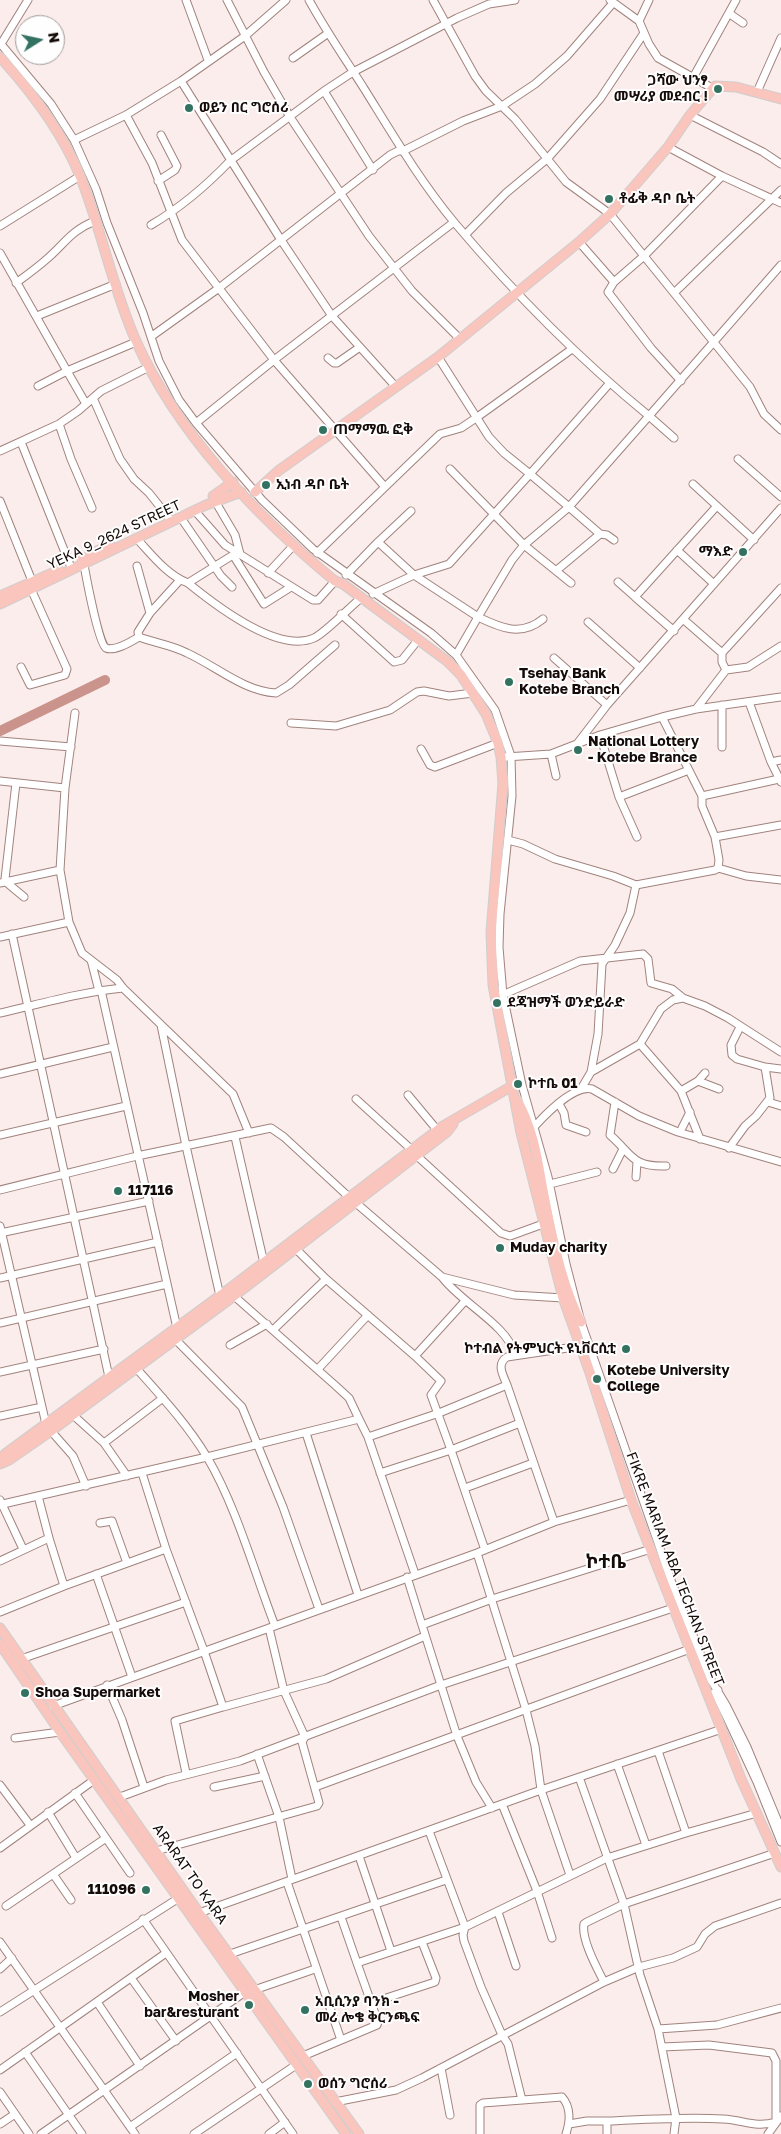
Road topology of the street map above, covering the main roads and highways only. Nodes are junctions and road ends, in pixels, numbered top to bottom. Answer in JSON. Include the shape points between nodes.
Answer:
{"nodes":[{"id":1,"x":0,"y":57,"type":"edge"},
{"id":2,"x":781,"y":99,"type":"edge"},
{"id":3,"x":233,"y":482,"type":"junction"},
{"id":4,"x":241,"y":492,"type":"junction"},
{"id":5,"x":255,"y":492,"type":"road end"},
{"id":6,"x":223,"y":495,"type":"junction"},
{"id":7,"x":32,"y":585,"type":"junction"},
{"id":8,"x":0,"y":596,"type":"edge"},
{"id":9,"x":0,"y":604,"type":"edge"},
{"id":10,"x":513,"y":1090,"type":"junction"},
{"id":11,"x":458,"y":1119,"type":"junction"},
{"id":12,"x":414,"y":1153,"type":"junction"},
{"id":13,"x":353,"y":1200,"type":"junction"},
{"id":14,"x":249,"y":1279,"type":"junction"},
{"id":15,"x":582,"y":1322,"type":"road end"},
{"id":16,"x":48,"y":1428,"type":"junction"},
{"id":17,"x":0,"y":1460,"type":"edge"},
{"id":18,"x":0,"y":1464,"type":"edge"},
{"id":19,"x":0,"y":1628,"type":"edge"},
{"id":20,"x":0,"y":1644,"type":"edge"},
{"id":21,"x":703,"y":1684,"type":"junction"},
{"id":22,"x":716,"y":1691,"type":"road end"},
{"id":23,"x":781,"y":1867,"type":"edge"},
{"id":24,"x":182,"y":1895,"type":"junction"},
{"id":25,"x":250,"y":1991,"type":"junction"},
{"id":26,"x":346,"y":2134,"type":"edge"},
{"id":27,"x":358,"y":2134,"type":"edge"}],
"edges":[{"from":1,"to":3,"type":"main road","name":"FIKRE MARIAM ABA TECHAN STREET","via":[[31,92],[80,176],[136,342],[149,367],[191,435]]},
{"from":2,"to":5,"type":"main road","via":[[736,86],[712,88],[668,148],[610,214],[579,242],[438,357],[278,471]]},
{"from":3,"to":4,"type":"main road","name":"FIKRE MARIAM ABA TECHAN STREET"},
{"from":3,"to":6,"type":"main road","name":"YEKA 9_2624 STREET"},
{"from":4,"to":6,"type":"main road","name":"YEKA 9_2624 STREET"},
{"from":4,"to":10,"type":"main road","name":"FIKRE MARIAM ABA TECHAN STREET","via":[[294,546],[335,581],[447,661],[461,675],[486,714],[506,757],[491,932]]},
{"from":6,"to":7,"type":"main road","name":"YEKA 9_2624 STREET","via":[[107,546]]},
{"from":6,"to":7,"type":"main road","name":"YEKA 9_2624 STREET","via":[[84,565]]},
{"from":7,"to":8,"type":"main road","name":"YEKA 9_2624 STREET"},
{"from":7,"to":9,"type":"main road","name":"YEKA 9_2624 STREET"},
{"from":10,"to":11,"type":"main road"},
{"from":10,"to":15,"type":"main road","via":[[533,1141],[561,1267]]},
{"from":10,"to":21,"type":"main road","name":"FIKRE MARIAM ABA TECHAN STREET","via":[[563,1298],[631,1500]]},
{"from":11,"to":12,"type":"main road","via":[[438,1131]]},
{"from":11,"to":12,"type":"main road","via":[[447,1132]]},
{"from":12,"to":13,"type":"main road"},
{"from":13,"to":14,"type":"main road","via":[[296,1249]]},
{"from":13,"to":14,"type":"main road","via":[[264,1263]]},
{"from":14,"to":16,"type":"main road","via":[[220,1296],[109,1377]]},
{"from":14,"to":16,"type":"main road","via":[[234,1296],[73,1415]]},
{"from":16,"to":17,"type":"main road"},
{"from":16,"to":18,"type":"main road"},
{"from":19,"to":24,"type":"main road","name":"ARARAT TO KARA","via":[[120,1797]]},
{"from":20,"to":24,"type":"main road","name":"ARARAT TO KARA","via":[[94,1780]]},
{"from":21,"to":22,"type":"main road"},
{"from":21,"to":23,"type":"main road","name":"FIKRE MARIAM ABA TECHAN STREET"},
{"from":24,"to":25,"type":"main road","name":"ARARAT TO KARA"},
{"from":24,"to":25,"type":"main road","name":"ARARAT TO KARA","via":[[230,1954]]},
{"from":25,"to":26,"type":"main road","name":"ARARAT TO KARA","via":[[296,2065]]},
{"from":25,"to":27,"type":"main road","name":"ARARAT TO KARA","via":[[303,2056]]}]}
